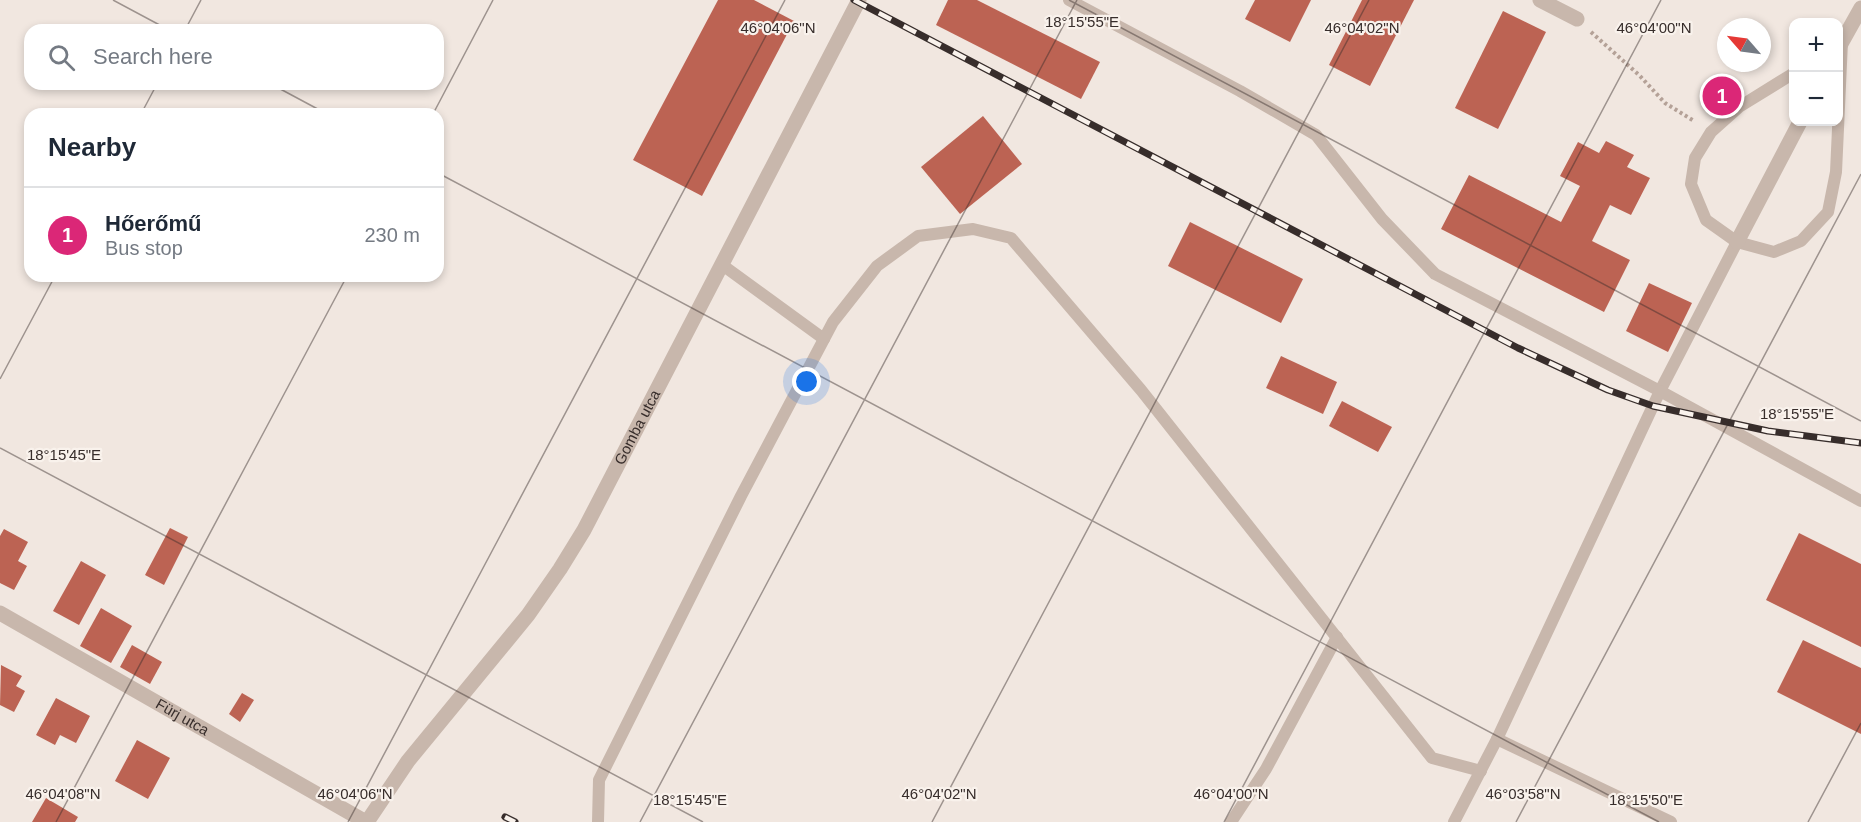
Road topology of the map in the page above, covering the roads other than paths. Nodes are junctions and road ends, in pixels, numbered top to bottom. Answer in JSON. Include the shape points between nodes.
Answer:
{"nodes":[{"id":1,"x":859,"y":0,"type":"edge"},
{"id":2,"x":1069,"y":0,"type":"edge"},
{"id":3,"x":1540,"y":0,"type":"edge"},
{"id":4,"x":1861,"y":8,"type":"edge"},
{"id":5,"x":1577,"y":19,"type":"road end"},
{"id":6,"x":1843,"y":40,"type":"edge"},
{"id":7,"x":1839,"y":72,"type":"edge"},
{"id":8,"x":1789,"y":75,"type":"edge"},
{"id":9,"x":1798,"y":126,"type":"edge"},
{"id":10,"x":1737,"y":242,"type":"junction"},
{"id":11,"x":721,"y":264,"type":"junction"},
{"id":12,"x":824,"y":339,"type":"junction"},
{"id":13,"x":1660,"y":391,"type":"junction"},
{"id":14,"x":1861,"y":501,"type":"edge"},
{"id":15,"x":0,"y":613,"type":"edge"},
{"id":16,"x":1337,"y":637,"type":"junction"},
{"id":17,"x":1497,"y":739,"type":"junction"},
{"id":18,"x":1481,"y":771,"type":"junction"},
{"id":19,"x":367,"y":822,"type":"edge"},
{"id":20,"x":598,"y":822,"type":"edge"},
{"id":21,"x":1231,"y":822,"type":"edge"},
{"id":22,"x":1454,"y":822,"type":"edge"},
{"id":23,"x":1671,"y":822,"type":"edge"}],
"edges":[{"from":1,"to":11,"type":"street","name":"Gomba utca"},
{"from":2,"to":13,"type":"lane","via":[[1316,135],[1382,219],[1435,274]]},
{"from":3,"to":5,"type":"street"},
{"from":4,"to":6,"type":"street"},
{"from":7,"to":10,"type":"lane","via":[[1836,172],[1828,212],[1801,242],[1774,252]]},
{"from":8,"to":10,"type":"lane","via":[[1739,107],[1711,132],[1695,158],[1691,184],[1706,220]]},
{"from":9,"to":10,"type":"street"},
{"from":10,"to":13,"type":"lane"},
{"from":11,"to":12,"type":"lane"},
{"from":11,"to":19,"type":"street","name":"Gomba utca","via":[[561,569],[408,761]]},
{"from":12,"to":16,"type":"lane","via":[[877,266],[918,236],[973,229],[1011,238],[1141,390]]},
{"from":12,"to":20,"type":"lane","via":[[600,780]]},
{"from":13,"to":14,"type":"lane"},
{"from":13,"to":17,"type":"lane"},
{"from":15,"to":19,"type":"street","name":"Fürj utca"},
{"from":16,"to":18,"type":"lane","via":[[1432,758]]},
{"from":16,"to":21,"type":"lane","via":[[1266,769]]},
{"from":17,"to":18,"type":"lane"},
{"from":17,"to":23,"type":"lane"},
{"from":18,"to":22,"type":"lane"}]}
